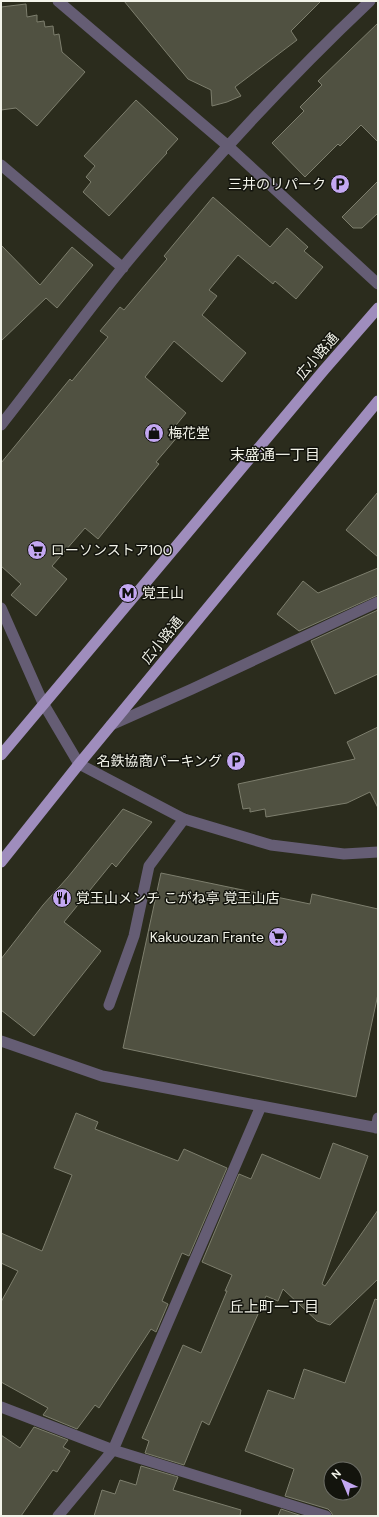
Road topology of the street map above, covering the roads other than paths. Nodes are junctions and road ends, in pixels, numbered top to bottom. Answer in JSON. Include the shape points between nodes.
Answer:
{"nodes":[{"id":1,"x":58,"y":1,"type":"edge"},
{"id":2,"x":370,"y":1,"type":"edge"},
{"id":3,"x":228,"y":146,"type":"junction"},
{"id":4,"x":1,"y":165,"type":"edge"},
{"id":5,"x":123,"y":268,"type":"junction"},
{"id":6,"x":378,"y":284,"type":"edge"},
{"id":7,"x":378,"y":308,"type":"edge"},
{"id":8,"x":378,"y":401,"type":"edge"},
{"id":9,"x":1,"y":425,"type":"edge"},
{"id":10,"x":378,"y":602,"type":"edge"},
{"id":11,"x":1,"y":608,"type":"edge"},
{"id":12,"x":43,"y":704,"type":"junction"},
{"id":13,"x":111,"y":725,"type":"junction"},
{"id":14,"x":1,"y":755,"type":"edge"},
{"id":15,"x":79,"y":764,"type":"junction"},
{"id":16,"x":184,"y":819,"type":"junction"},
{"id":17,"x":378,"y":852,"type":"edge"},
{"id":18,"x":1,"y":862,"type":"edge"},
{"id":19,"x":109,"y":1005,"type":"dead end"},
{"id":20,"x":1,"y":1040,"type":"edge"},
{"id":21,"x":261,"y":1106,"type":"junction"},
{"id":22,"x":377,"y":1125,"type":"edge"},
{"id":23,"x":1,"y":1407,"type":"edge"},
{"id":24,"x":113,"y":1450,"type":"junction"},
{"id":25,"x":58,"y":1516,"type":"edge"},
{"id":26,"x":326,"y":1516,"type":"edge"}],
"edges":[{"from":1,"to":3,"type":"street"},
{"from":2,"to":3,"type":"street","via":[[322,46]]},
{"from":3,"to":5,"type":"street"},
{"from":3,"to":6,"type":"street"},
{"from":4,"to":5,"type":"street"},
{"from":5,"to":9,"type":"street"},
{"from":7,"to":12,"type":"main road","name":"広小路通"},
{"from":8,"to":13,"type":"main road","name":"広小路通"},
{"from":10,"to":13,"type":"street"},
{"from":11,"to":12,"type":"street"},
{"from":12,"to":14,"type":"main road","name":"広小路通"},
{"from":12,"to":15,"type":"street"},
{"from":13,"to":15,"type":"main road","name":"広小路通"},
{"from":15,"to":16,"type":"street"},
{"from":15,"to":18,"type":"main road","name":"広小路通"},
{"from":16,"to":17,"type":"street","via":[[271,845],[344,854]]},
{"from":16,"to":19,"type":"street","via":[[149,866],[134,936]]},
{"from":20,"to":21,"type":"street","via":[[102,1076]]},
{"from":21,"to":22,"type":"street"},
{"from":21,"to":24,"type":"street"},
{"from":23,"to":24,"type":"street"},
{"from":24,"to":25,"type":"street"},
{"from":24,"to":26,"type":"street"}]}
